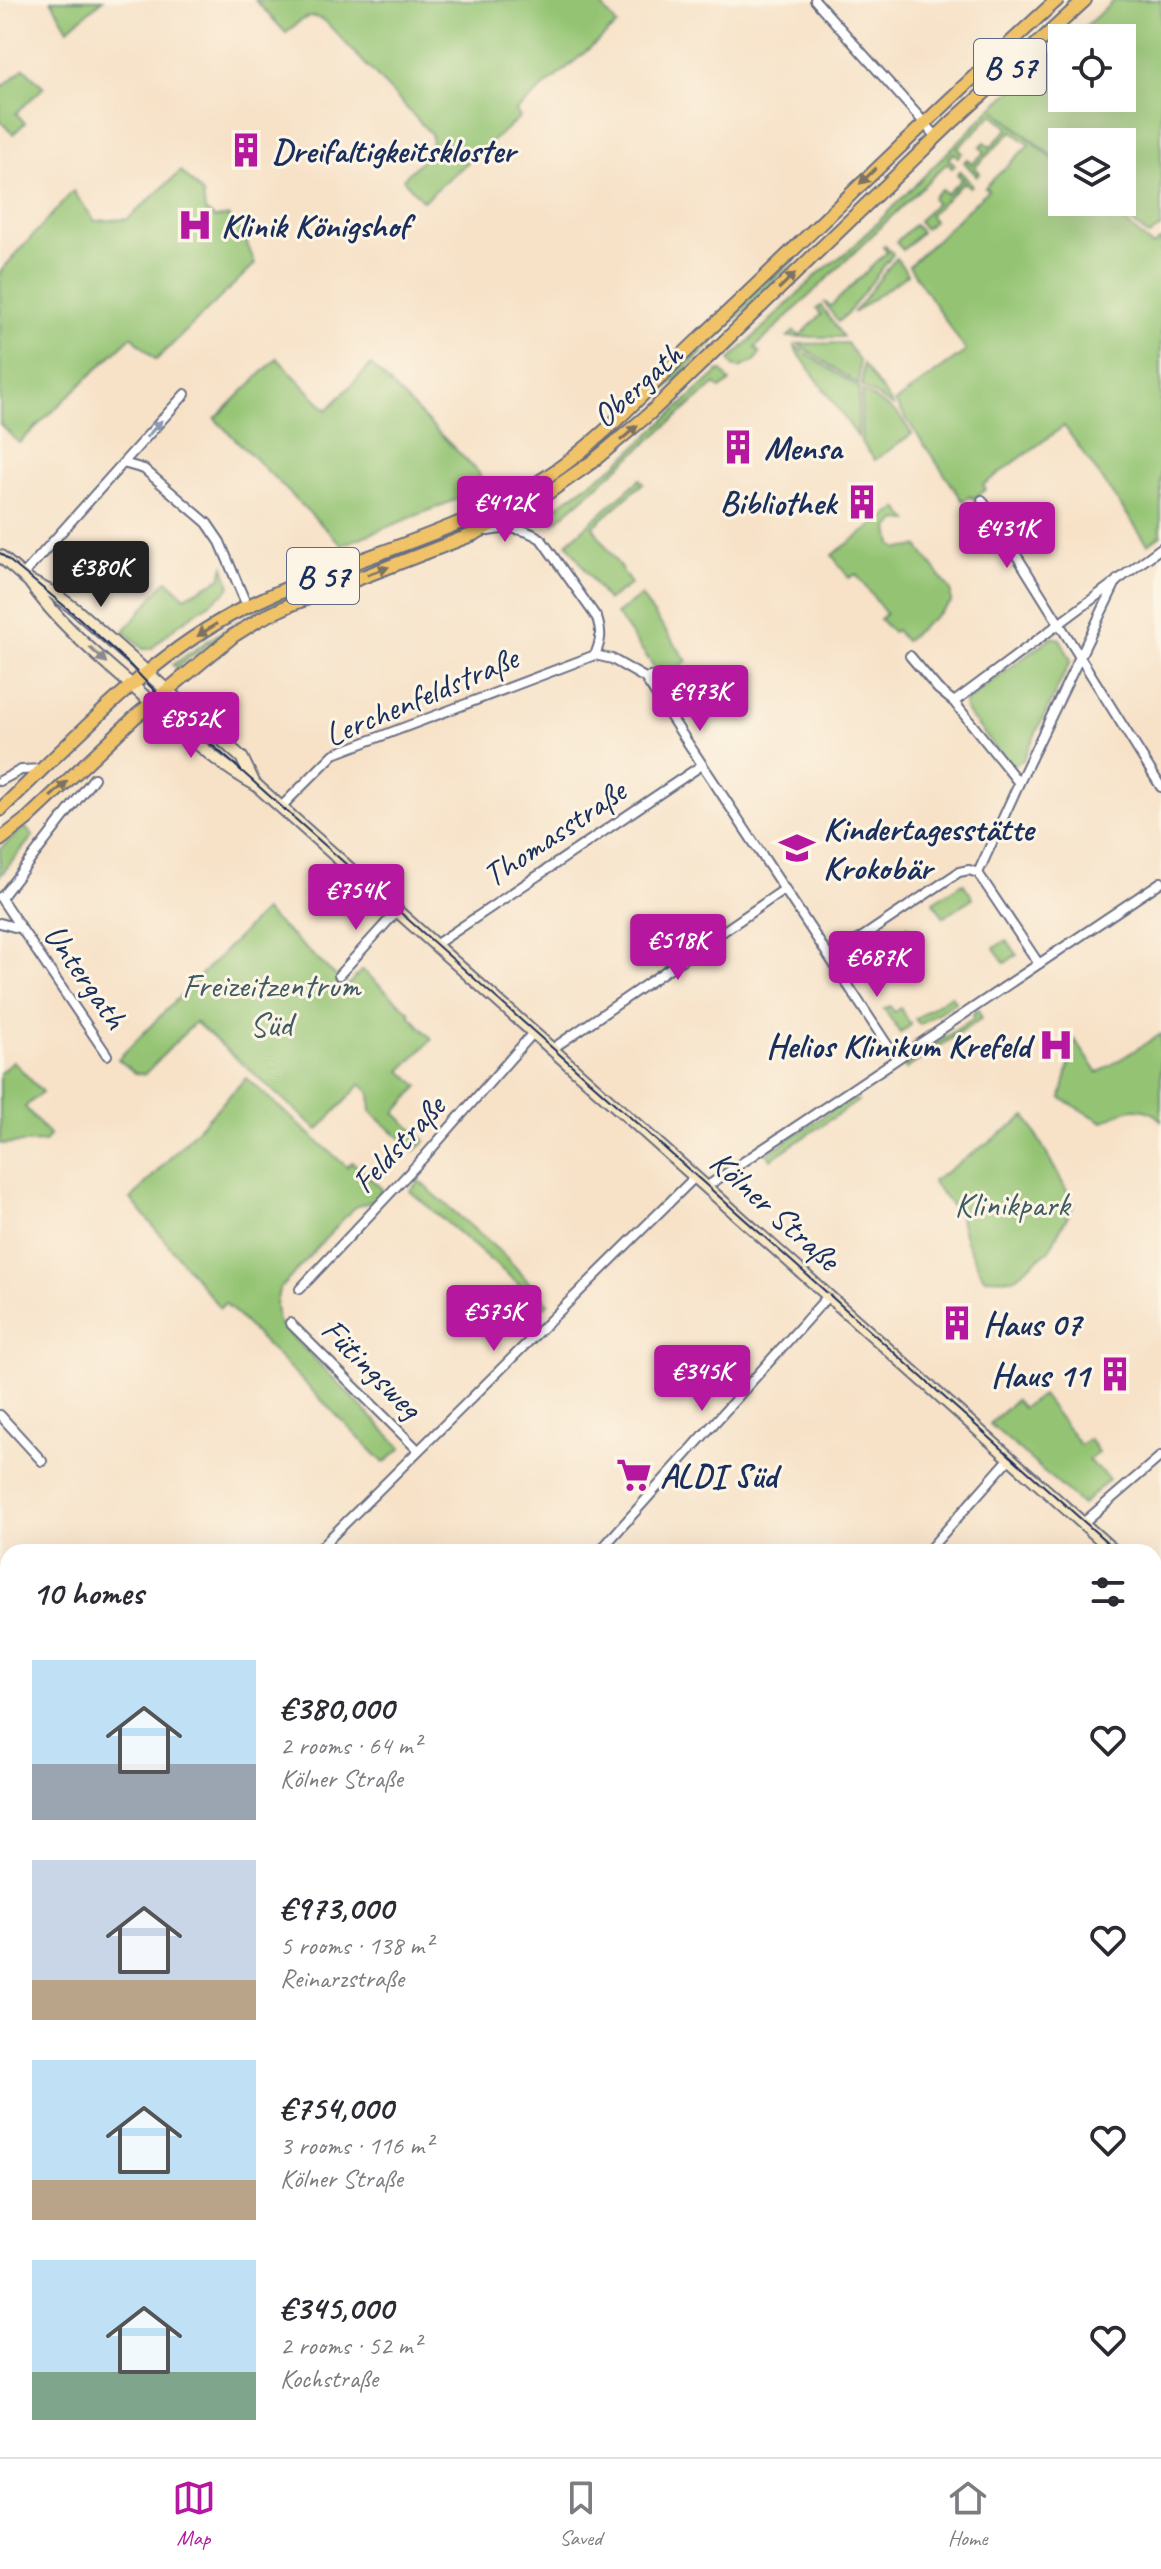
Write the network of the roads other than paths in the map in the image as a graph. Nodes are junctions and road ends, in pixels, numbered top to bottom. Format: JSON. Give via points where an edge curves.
{"nodes":[{"id":1,"x":815,"y":0,"type":"edge"},
{"id":2,"x":1057,"y":0,"type":"edge"},
{"id":3,"x":1085,"y":0,"type":"edge"},
{"id":4,"x":924,"y":122,"type":"junction"},
{"id":5,"x":937,"y":137,"type":"junction"},
{"id":6,"x":185,"y":394,"type":"dead end"},
{"id":7,"x":123,"y":463,"type":"junction"},
{"id":8,"x":982,"y":500,"type":"dead end"},
{"id":9,"x":474,"y":534,"type":"junction"},
{"id":10,"x":1161,"y":548,"type":"edge"},
{"id":11,"x":0,"y":556,"type":"edge"},
{"id":12,"x":26,"y":578,"type":"junction"},
{"id":13,"x":1117,"y":580,"type":"junction"},
{"id":14,"x":247,"y":606,"type":"junction"},
{"id":15,"x":1059,"y":623,"type":"junction"},
{"id":16,"x":595,"y":655,"type":"junction"},
{"id":17,"x":910,"y":656,"type":"dead end"},
{"id":18,"x":1080,"y":658,"type":"junction"},
{"id":19,"x":147,"y":673,"type":"junction"},
{"id":20,"x":645,"y":678,"type":"junction"},
{"id":21,"x":714,"y":682,"type":"dead end"},
{"id":22,"x":132,"y":686,"type":"junction"},
{"id":23,"x":166,"y":690,"type":"junction"},
{"id":24,"x":954,"y":702,"type":"junction"},
{"id":25,"x":152,"y":703,"type":"junction"},
{"id":26,"x":702,"y":765,"type":"junction"},
{"id":27,"x":44,"y":769,"type":"junction"},
{"id":28,"x":94,"y":778,"type":"dead end"},
{"id":29,"x":0,"y":781,"type":"edge"},
{"id":30,"x":1019,"y":783,"type":"junction"},
{"id":31,"x":255,"y":784,"type":"junction"},
{"id":32,"x":1161,"y":787,"type":"edge"},
{"id":33,"x":281,"y":807,"type":"junction"},
{"id":34,"x":0,"y":810,"type":"edge"},
{"id":35,"x":0,"y":840,"type":"edge"},
{"id":36,"x":978,"y":873,"type":"junction"},
{"id":37,"x":1161,"y":882,"type":"edge"},
{"id":38,"x":785,"y":889,"type":"junction"},
{"id":39,"x":0,"y":898,"type":"edge"},
{"id":40,"x":397,"y":911,"type":"junction"},
{"id":41,"x":0,"y":923,"type":"edge"},
{"id":42,"x":19,"y":929,"type":"junction"},
{"id":43,"x":435,"y":945,"type":"junction"},
{"id":44,"x":831,"y":958,"type":"junction"},
{"id":45,"x":1039,"y":964,"type":"junction"},
{"id":46,"x":339,"y":975,"type":"dead end"},
{"id":47,"x":533,"y":1033,"type":"junction"},
{"id":48,"x":552,"y":1049,"type":"junction"},
{"id":49,"x":107,"y":1055,"type":"dead end"},
{"id":50,"x":896,"y":1058,"type":"junction"},
{"id":51,"x":695,"y":1177,"type":"junction"},
{"id":52,"x":706,"y":1187,"type":"junction"},
{"id":53,"x":300,"y":1289,"type":"dead end"},
{"id":54,"x":828,"y":1296,"type":"junction"},
{"id":55,"x":290,"y":1323,"type":"dead end"},
{"id":56,"x":0,"y":1415,"type":"edge"},
{"id":57,"x":418,"y":1450,"type":"junction"},
{"id":58,"x":1161,"y":1456,"type":"edge"},
{"id":59,"x":1010,"y":1458,"type":"junction"},
{"id":60,"x":42,"y":1461,"type":"dead end"},
{"id":61,"x":1083,"y":1523,"type":"junction"},
{"id":62,"x":324,"y":1544,"type":"edge"},
{"id":63,"x":606,"y":1544,"type":"edge"},
{"id":64,"x":934,"y":1544,"type":"edge"},
{"id":65,"x":1106,"y":1544,"type":"edge"}],
"edges":[{"from":1,"to":4,"type":"street"},
{"from":2,"to":4,"type":"main road","name":"Obergath","number":"B 57"},
{"from":3,"to":5,"type":"main road","name":"Obergath","number":"B 57"},
{"from":4,"to":5,"type":"street"},
{"from":4,"to":14,"type":"main road","name":"Obergath","number":"B 57","one_way":true,"via":[[629,406],[551,474],[452,528]]},
{"from":9,"to":5,"type":"main road","name":"Obergath","number":"B 57","one_way":true,"via":[[563,484],[623,437]]},
{"from":7,"to":6,"type":"street","one_way":true},
{"from":7,"to":12,"type":"street"},
{"from":7,"to":14,"type":"street","via":[[144,469],[207,523]]},
{"from":8,"to":15,"type":"street"},
{"from":9,"to":16,"type":"street","via":[[516,527],[541,539],[597,618],[601,640]]},
{"from":23,"to":9,"type":"main road","name":"Obergath","number":"B 57","one_way":true,"via":[[260,619]]},
{"from":10,"to":13,"type":"street"},
{"from":11,"to":12,"type":"main road","name":"Kölner Straße"},
{"from":12,"to":19,"type":"main road","name":"Kölner Straße","via":[[75,609]]},
{"from":12,"to":22,"type":"main road","name":"Kölner Straße","one_way":true,"via":[[46,606]]},
{"from":13,"to":15,"type":"street"},
{"from":13,"to":18,"type":"street"},
{"from":14,"to":19,"type":"main road","name":"Obergath","number":"B 57","one_way":true},
{"from":15,"to":18,"type":"street"},
{"from":15,"to":24,"type":"street"},
{"from":16,"to":20,"type":"street"},
{"from":16,"to":33,"type":"street","name":"Lerchenfeldstraße","via":[[334,754]]},
{"from":17,"to":24,"type":"street"},
{"from":18,"to":30,"type":"street"},
{"from":18,"to":32,"type":"street"},
{"from":19,"to":22,"type":"main road","name":"Obergath","number":"B 57"},
{"from":19,"to":23,"type":"main road","name":"Kölner Straße"},
{"from":20,"to":21,"type":"street"},
{"from":20,"to":26,"type":"street"},
{"from":22,"to":25,"type":"main road","name":"Kölner Straße"},
{"from":22,"to":27,"type":"main road","number":"B 57"},
{"from":23,"to":25,"type":"main road","name":"Obergath","number":"B 57"},
{"from":23,"to":31,"type":"main road","name":"Kölner Straße","via":[[242,758]]},
{"from":24,"to":30,"type":"street"},
{"from":25,"to":31,"type":"main road","name":"Kölner Straße","via":[[230,771]]},
{"from":35,"to":25,"type":"main road","number":"B 57","one_way":true},
{"from":26,"to":38,"type":"street"},
{"from":26,"to":43,"type":"street","name":"Thomasstraße"},
{"from":27,"to":29,"type":"street","via":[[21,770]]},
{"from":27,"to":34,"type":"main road","number":"B 57"},
{"from":28,"to":39,"type":"street","name":"Untergath"},
{"from":30,"to":36,"type":"street"},
{"from":31,"to":33,"type":"main road","name":"Kölner Straße"},
{"from":33,"to":40,"type":"main road","name":"Kölner Straße"},
{"from":36,"to":44,"type":"street","via":[[959,872]]},
{"from":36,"to":45,"type":"street"},
{"from":37,"to":45,"type":"street"},
{"from":38,"to":44,"type":"street"},
{"from":38,"to":48,"type":"street"},
{"from":39,"to":42,"type":"street","name":"Untergath"},
{"from":40,"to":43,"type":"main road","name":"Kölner Straße"},
{"from":40,"to":46,"type":"street"},
{"from":41,"to":42,"type":"street","name":"Untergath"},
{"from":42,"to":49,"type":"street","name":"Untergath"},
{"from":43,"to":47,"type":"main road","name":"Kölner Straße"},
{"from":44,"to":50,"type":"street"},
{"from":45,"to":50,"type":"street"},
{"from":47,"to":48,"type":"main road","name":"Kölner Straße"},
{"from":47,"to":53,"type":"street","name":"Feldstraße"},
{"from":48,"to":51,"type":"main road","name":"Kölner Straße"},
{"from":50,"to":52,"type":"street"},
{"from":51,"to":52,"type":"main road","name":"Kölner Straße"},
{"from":51,"to":57,"type":"street","name":"Fütingsweg"},
{"from":52,"to":54,"type":"main road","name":"Kölner Straße"},
{"from":54,"to":59,"type":"main road","name":"Kölner Straße"},
{"from":54,"to":63,"type":"street"},
{"from":55,"to":57,"type":"street","name":"Fütingsweg"},
{"from":56,"to":60,"type":"street"},
{"from":57,"to":62,"type":"street","name":"Fütingsweg"},
{"from":58,"to":61,"type":"street"},
{"from":59,"to":61,"type":"main road","name":"Kölner Straße"},
{"from":59,"to":64,"type":"street"},
{"from":61,"to":65,"type":"main road","name":"Kölner Straße"}]}
